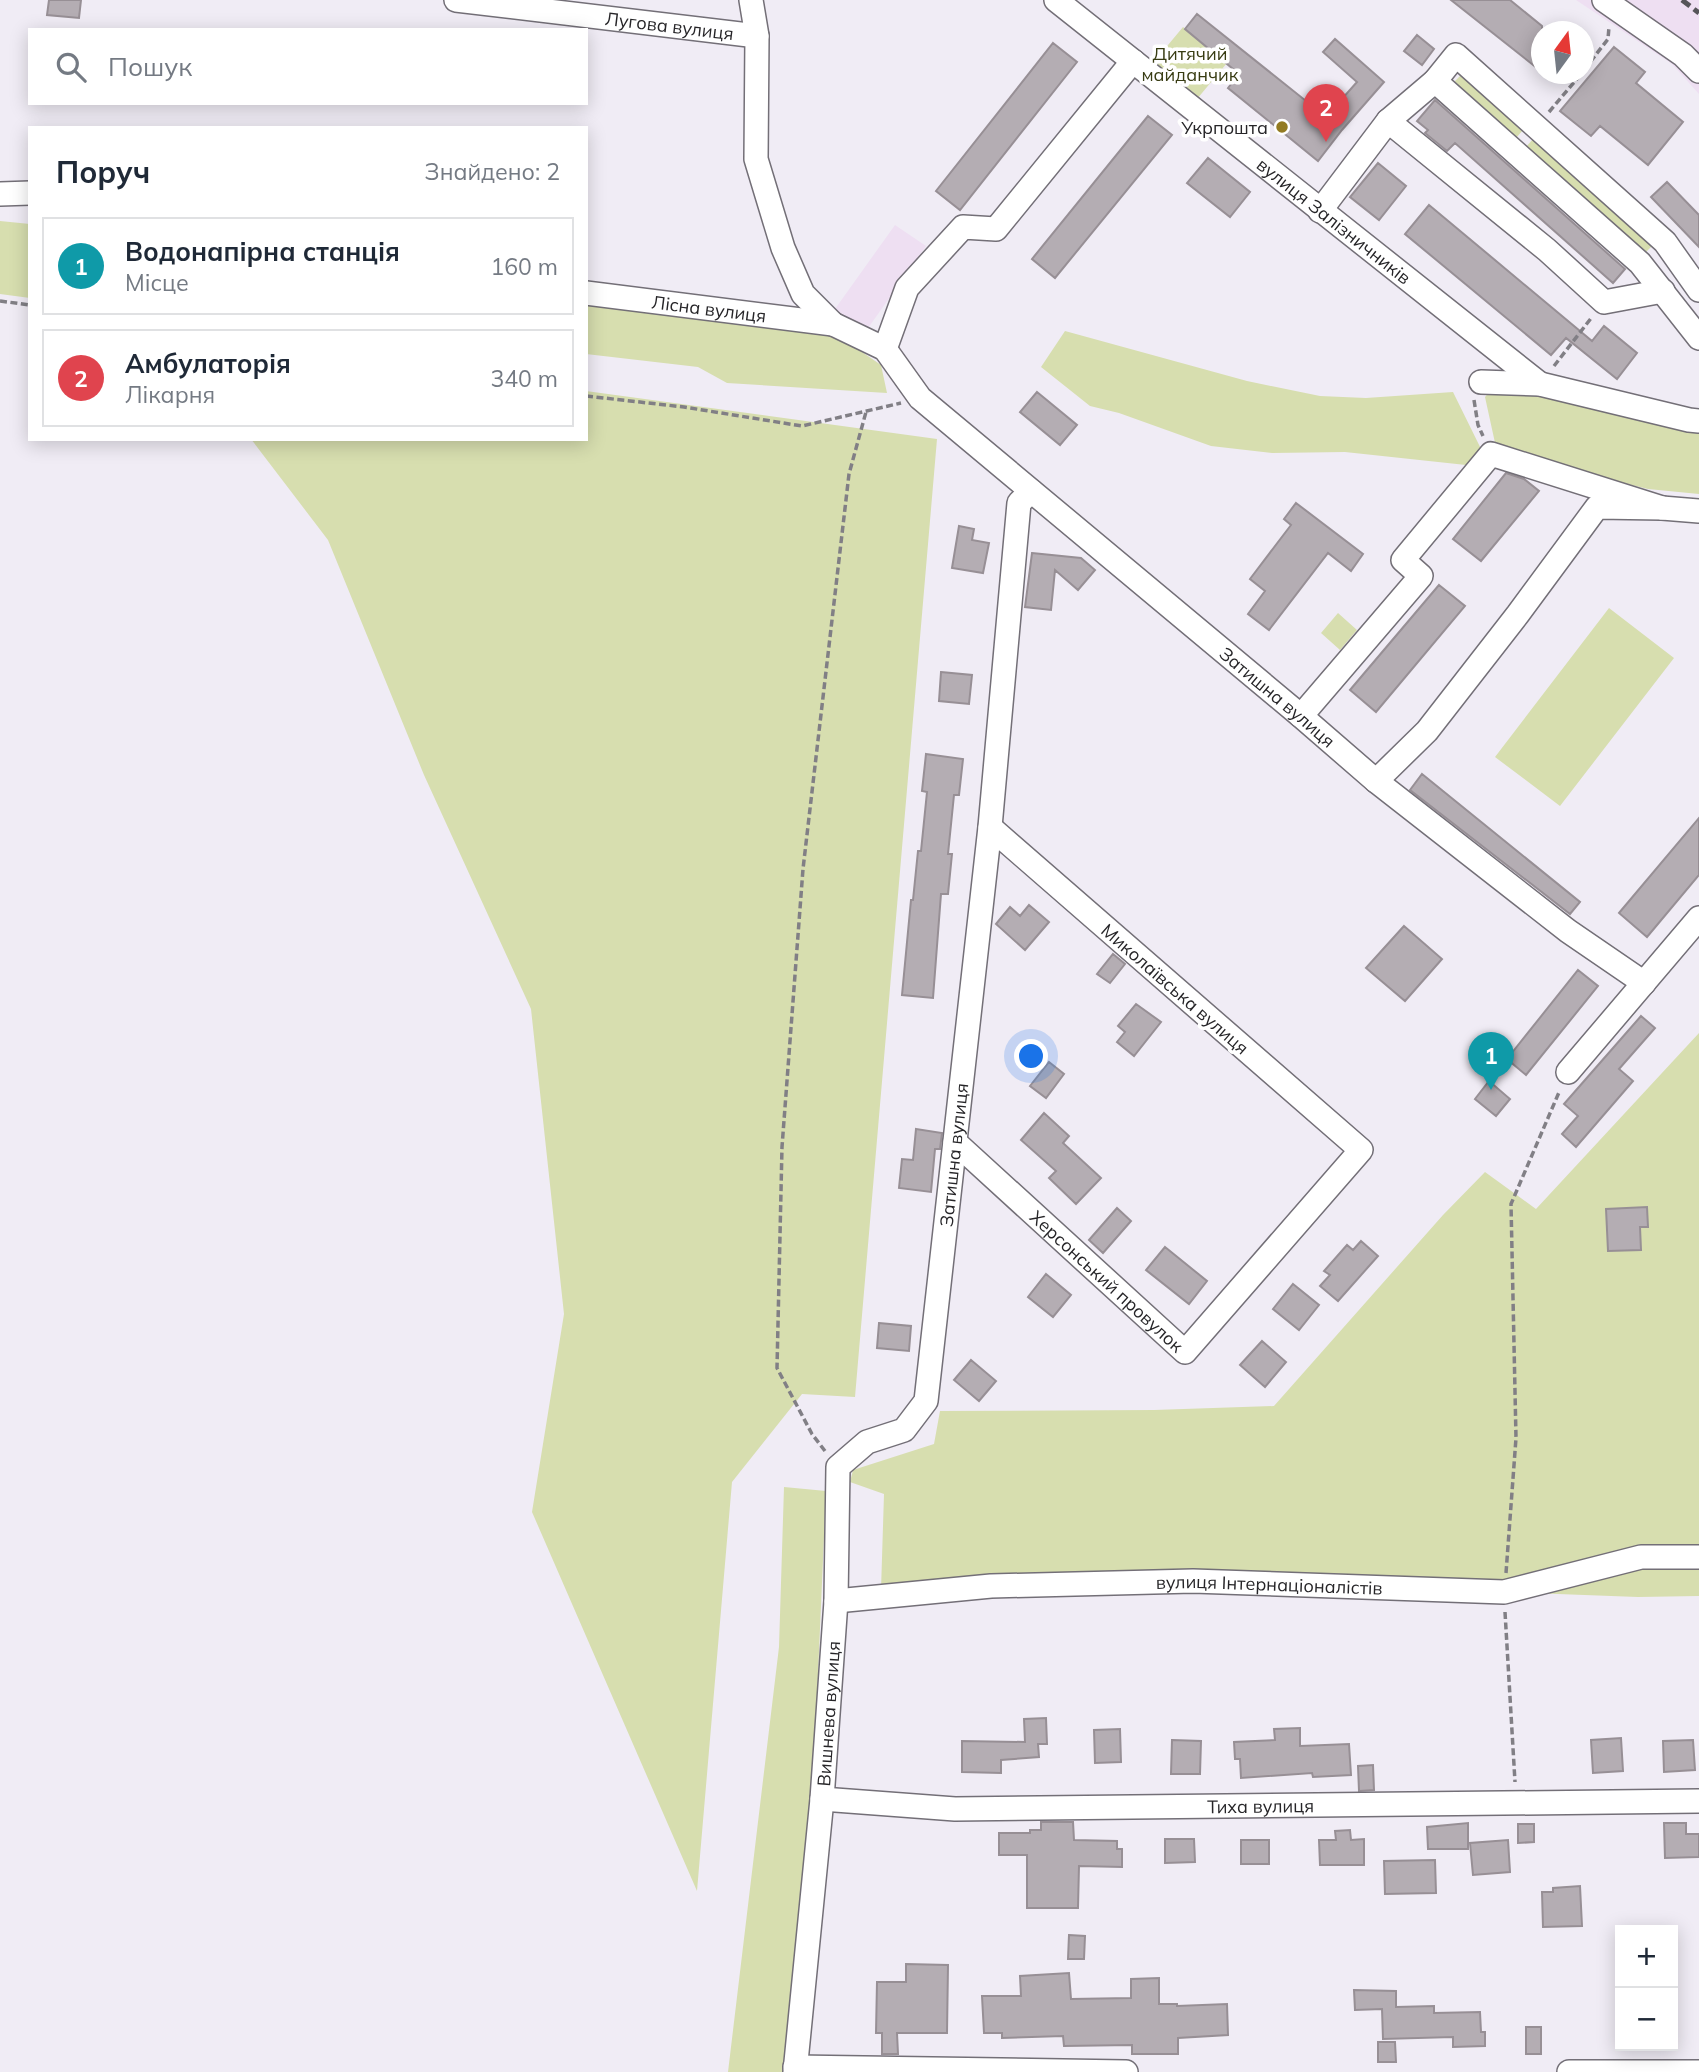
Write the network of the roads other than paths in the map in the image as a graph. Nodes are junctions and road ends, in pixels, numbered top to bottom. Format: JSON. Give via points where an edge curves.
{"nodes":[{"id":1,"x":456,"y":0,"type":"edge"},
{"id":2,"x":751,"y":0,"type":"edge"},
{"id":3,"x":1056,"y":0,"type":"edge"},
{"id":4,"x":1604,"y":0,"type":"edge"},
{"id":5,"x":757,"y":36,"type":"junction"},
{"id":6,"x":1133,"y":61,"type":"junction"},
{"id":7,"x":1699,"y":71,"type":"edge"},
{"id":8,"x":1435,"y":81,"type":"junction"},
{"id":9,"x":1388,"y":121,"type":"junction"},
{"id":10,"x":28,"y":193,"type":"edge"},
{"id":11,"x":0,"y":194,"type":"edge"},
{"id":12,"x":1320,"y":211,"type":"junction"},
{"id":13,"x":1699,"y":290,"type":"edge"},
{"id":14,"x":1664,"y":291,"type":"junction"},
{"id":15,"x":588,"y":293,"type":"edge"},
{"id":16,"x":833,"y":324,"type":"junction"},
{"id":17,"x":1699,"y":338,"type":"edge"},
{"id":18,"x":885,"y":349,"type":"junction"},
{"id":19,"x":1481,"y":382,"type":"road end"},
{"id":20,"x":1540,"y":384,"type":"junction"},
{"id":21,"x":1699,"y":421,"type":"edge"},
{"id":22,"x":1031,"y":492,"type":"junction"},
{"id":23,"x":1662,"y":508,"type":"junction"},
{"id":24,"x":1699,"y":511,"type":"edge"},
{"id":25,"x":1301,"y":716,"type":"junction"},
{"id":26,"x":1376,"y":781,"type":"junction"},
{"id":27,"x":990,"y":827,"type":"junction"},
{"id":28,"x":1699,"y":918,"type":"edge"},
{"id":29,"x":1644,"y":983,"type":"junction"},
{"id":30,"x":1568,"y":1072,"type":"road end"},
{"id":31,"x":955,"y":1142,"type":"junction"},
{"id":32,"x":1361,"y":1150,"type":"joint"},
{"id":33,"x":838,"y":1467,"type":"joint"},
{"id":34,"x":1699,"y":1557,"type":"edge"},
{"id":35,"x":836,"y":1601,"type":"junction"},
{"id":36,"x":822,"y":1799,"type":"junction"},
{"id":37,"x":1699,"y":1801,"type":"edge"},
{"id":38,"x":795,"y":2069,"type":"edge"},
{"id":39,"x":1126,"y":2072,"type":"edge"},
{"id":40,"x":1569,"y":2072,"type":"edge"},
{"id":41,"x":1699,"y":2072,"type":"edge"}],
"edges":[{"from":1,"to":5,"type":"street","name":"Лугова вулиця"},
{"from":2,"to":5,"type":"street"},
{"from":3,"to":6,"type":"street","name":"вулиця Залізничників"},
{"from":4,"to":7,"type":"street"},
{"from":5,"to":16,"type":"street","via":[[756,159],[783,248],[803,294]]},
{"from":6,"to":12,"type":"street","name":"вулиця Залізничників"},
{"from":6,"to":18,"type":"street","via":[[996,229],[963,228],[906,288]]},
{"from":8,"to":9,"type":"street"},
{"from":8,"to":13,"type":"street","via":[[1456,55],[1665,242]]},
{"from":8,"to":14,"type":"street","via":[[1640,263]]},
{"from":9,"to":12,"type":"street"},
{"from":9,"to":14,"type":"street","via":[[1604,302]]},
{"from":10,"to":11,"type":"street"},
{"from":12,"to":20,"type":"street","name":"вулиця Залізничників"},
{"from":14,"to":17,"type":"street"},
{"from":15,"to":16,"type":"street","name":"Лісна вулиця"},
{"from":16,"to":18,"type":"street"},
{"from":18,"to":22,"type":"street","name":"Затишна вулиця","via":[[920,398]]},
{"from":19,"to":20,"type":"street"},
{"from":20,"to":21,"type":"street"},
{"from":22,"to":25,"type":"street","name":"Затишна вулиця"},
{"from":22,"to":27,"type":"street","name":"Затишна вулиця","via":[[1019,503]]},
{"from":23,"to":24,"type":"street"},
{"from":23,"to":25,"type":"street","via":[[1491,454],[1403,560],[1421,576]]},
{"from":23,"to":26,"type":"street","via":[[1597,507],[1427,731]]},
{"from":25,"to":26,"type":"street","name":"Затишна вулиця"},
{"from":26,"to":29,"type":"street","name":"Затишна вулиця","via":[[1568,931]]},
{"from":27,"to":31,"type":"street","name":"Затишна вулиця"},
{"from":27,"to":32,"type":"street","name":"Миколаївська вулиця"},
{"from":28,"to":29,"type":"street"},
{"from":29,"to":30,"type":"street"},
{"from":31,"to":32,"type":"street","name":"Херсонський провулок","via":[[1185,1352]]},
{"from":31,"to":33,"type":"street","name":"Затишна вулиця","via":[[926,1401],[904,1430],[867,1442]]},
{"from":33,"to":35,"type":"street","name":"Вишнева вулиця"},
{"from":34,"to":35,"type":"street","name":"вулиця Інтернаціоналістів","via":[[1641,1557],[1504,1592],[1193,1581],[991,1586]]},
{"from":35,"to":36,"type":"street","name":"Вишнева вулиця"},
{"from":36,"to":37,"type":"street","name":"Тиха вулиця","via":[[955,1809]]},
{"from":36,"to":38,"type":"street","name":"Вишнева вулиця"},
{"from":38,"to":39,"type":"street"},
{"from":40,"to":41,"type":"street"}]}
